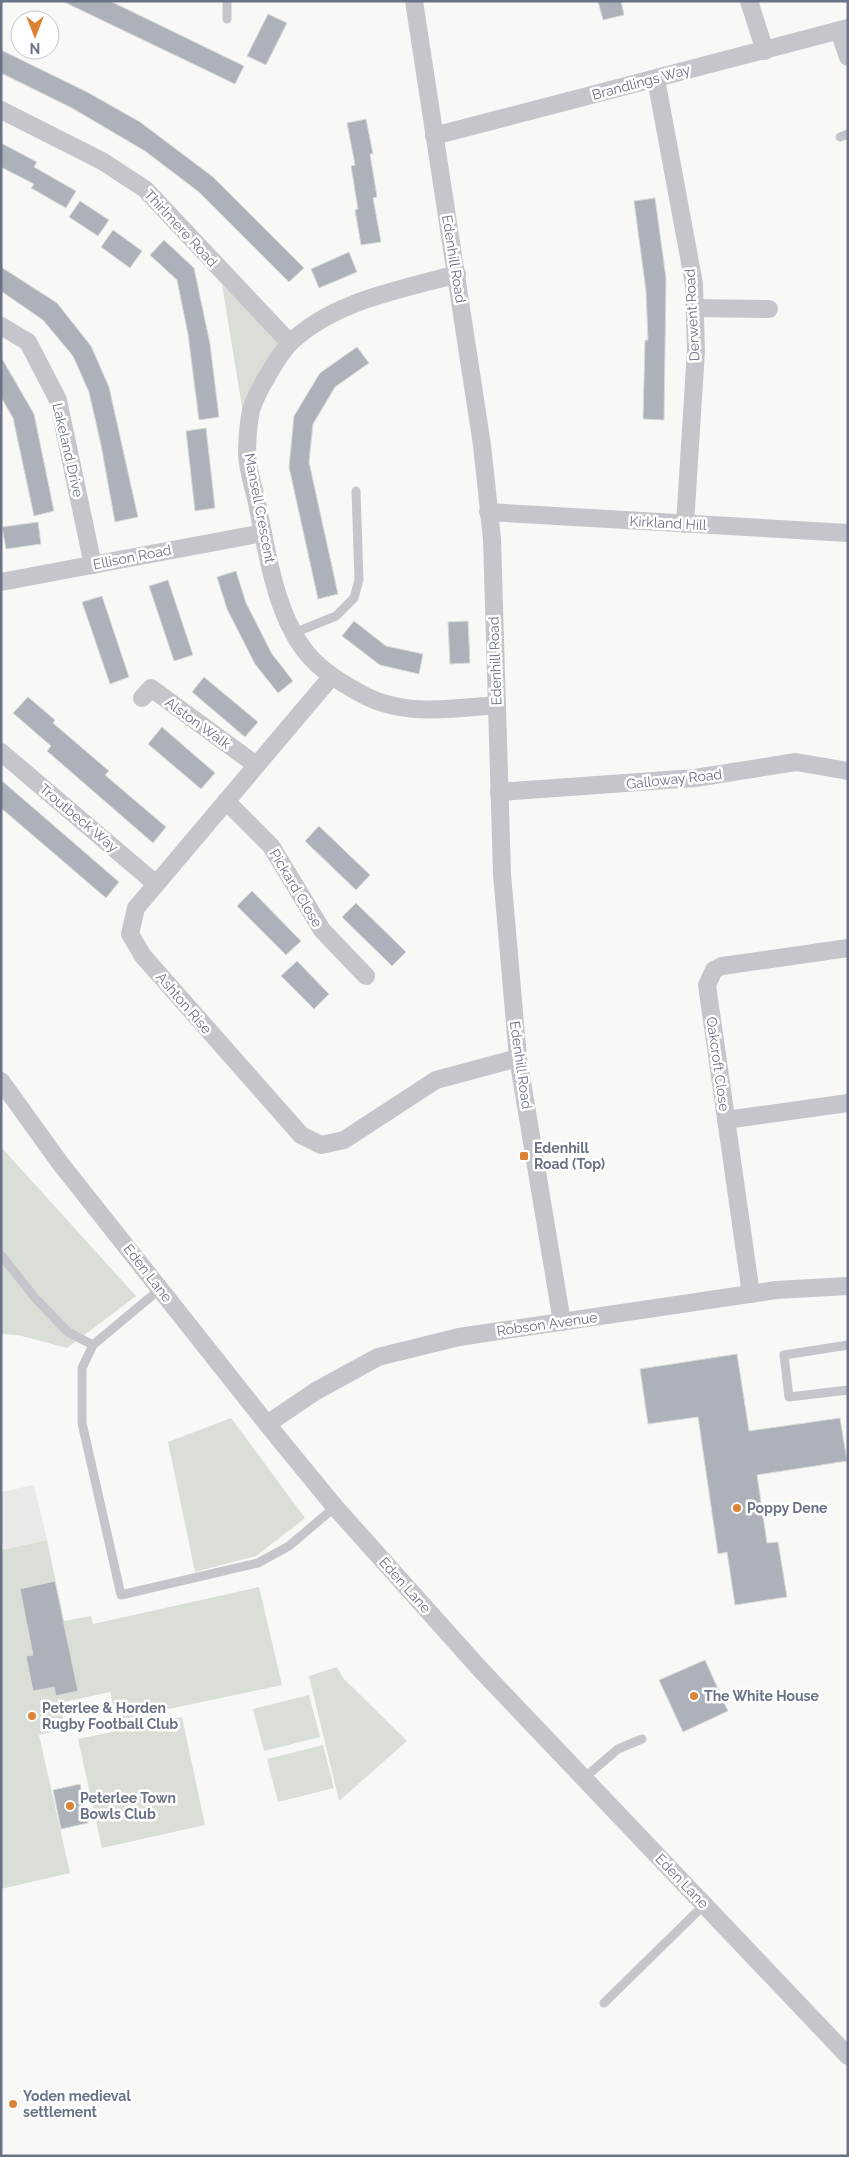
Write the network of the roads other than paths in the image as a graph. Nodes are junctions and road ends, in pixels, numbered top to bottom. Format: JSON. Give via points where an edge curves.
{"nodes":[{"id":1,"x":227,"y":1,"type":"edge"},
{"id":2,"x":414,"y":1,"type":"edge"},
{"id":3,"x":749,"y":1,"type":"edge"},
{"id":4,"x":226,"y":19,"type":"dead end"},
{"id":5,"x":843,"y":30,"type":"edge"},
{"id":6,"x":765,"y":50,"type":"junction"},
{"id":7,"x":848,"y":57,"type":"edge"},
{"id":8,"x":656,"y":78,"type":"junction"},
{"id":9,"x":1,"y":110,"type":"edge"},
{"id":10,"x":434,"y":136,"type":"junction"},
{"id":11,"x":457,"y":274,"type":"junction"},
{"id":12,"x":695,"y":308,"type":"junction"},
{"id":13,"x":769,"y":309,"type":"dead end"},
{"id":14,"x":1,"y":326,"type":"edge"},
{"id":15,"x":290,"y":343,"type":"junction"},
{"id":16,"x":356,"y":491,"type":"dead end"},
{"id":17,"x":488,"y":512,"type":"junction"},
{"id":18,"x":685,"y":524,"type":"junction"},
{"id":19,"x":263,"y":533,"type":"junction"},
{"id":20,"x":848,"y":533,"type":"edge"},
{"id":21,"x":93,"y":564,"type":"junction"},
{"id":22,"x":1,"y":582,"type":"edge"},
{"id":23,"x":294,"y":633,"type":"junction"},
{"id":24,"x":332,"y":676,"type":"junction"},
{"id":25,"x":142,"y":698,"type":"dead end"},
{"id":26,"x":496,"y":705,"type":"junction"},
{"id":27,"x":1,"y":752,"type":"edge"},
{"id":28,"x":256,"y":765,"type":"junction"},
{"id":29,"x":848,"y":770,"type":"edge"},
{"id":30,"x":499,"y":792,"type":"junction"},
{"id":31,"x":226,"y":801,"type":"junction"},
{"id":32,"x":156,"y":884,"type":"junction"},
{"id":33,"x":848,"y":948,"type":"edge"},
{"id":34,"x":366,"y":976,"type":"dead end"},
{"id":35,"x":518,"y":1058,"type":"junction"},
{"id":36,"x":1,"y":1082,"type":"edge"},
{"id":37,"x":848,"y":1104,"type":"edge"},
{"id":38,"x":726,"y":1120,"type":"junction"},
{"id":39,"x":1,"y":1255,"type":"edge"},
{"id":40,"x":848,"y":1286,"type":"edge"},
{"id":41,"x":160,"y":1288,"type":"junction"},
{"id":42,"x":751,"y":1294,"type":"junction"},
{"id":43,"x":562,"y":1322,"type":"junction"},
{"id":44,"x":93,"y":1345,"type":"junction"},
{"id":45,"x":848,"y":1345,"type":"edge"},
{"id":46,"x":848,"y":1390,"type":"edge"},
{"id":47,"x":267,"y":1424,"type":"junction"},
{"id":48,"x":335,"y":1507,"type":"junction"},
{"id":49,"x":642,"y":1738,"type":"dead end"},
{"id":50,"x":584,"y":1778,"type":"junction"},
{"id":51,"x":704,"y":1905,"type":"junction"},
{"id":52,"x":604,"y":2003,"type":"dead end"},
{"id":53,"x":848,"y":2056,"type":"edge"}],
"edges":[{"from":1,"to":4,"type":"lane"},
{"from":2,"to":10,"type":"street","name":"Edenhill Road"},
{"from":3,"to":6,"type":"street"},
{"from":5,"to":6,"type":"street","name":"Brandlings Way"},
{"from":5,"to":7,"type":"street"},
{"from":6,"to":8,"type":"street","name":"Brandlings Way"},
{"from":8,"to":10,"type":"street","name":"Brandlings Way"},
{"from":8,"to":12,"type":"street","name":"Derwent Road","via":[[694,284]]},
{"from":9,"to":15,"type":"street","name":"Thirlmere Road","via":[[102,161],[145,189]]},
{"from":10,"to":11,"type":"street","name":"Edenhill Road"},
{"from":11,"to":15,"type":"street","name":"Mansell Crescent","via":[[336,311],[312,324]]},
{"from":11,"to":17,"type":"street","name":"Edenhill Road","via":[[482,445]]},
{"from":12,"to":13,"type":"street"},
{"from":12,"to":18,"type":"street","name":"Derwent Road","via":[[696,351]]},
{"from":14,"to":21,"type":"street","name":"Lakeland Drive","via":[[28,342],[58,400]]},
{"from":15,"to":19,"type":"street","name":"Mansell Crescent","via":[[267,376],[251,410],[247,455]]},
{"from":16,"to":23,"type":"lane","via":[[359,580],[354,598],[336,616]]},
{"from":17,"to":18,"type":"street","name":"Kirkland Hill"},
{"from":17,"to":26,"type":"street","name":"Edenhill Road","via":[[492,539]]},
{"from":18,"to":20,"type":"street","name":"Kirkland Hill"},
{"from":19,"to":21,"type":"street","name":"Ellison Road"},
{"from":19,"to":23,"type":"street","name":"Mansell Crescent","via":[[276,590]]},
{"from":21,"to":22,"type":"street","name":"Ellison Road"},
{"from":23,"to":24,"type":"street","name":"Mansell Crescent","via":[[311,658]]},
{"from":24,"to":26,"type":"street","name":"Mansell Crescent","via":[[361,694],[391,706],[432,710]]},
{"from":24,"to":28,"type":"street","name":"Ashton Rise"},
{"from":25,"to":28,"type":"street","name":"Alston Walk","via":[[151,688]]},
{"from":26,"to":30,"type":"street","name":"Edenhill Road"},
{"from":27,"to":32,"type":"street","name":"Troutbeck Way"},
{"from":28,"to":31,"type":"street","name":"Ashton Rise"},
{"from":29,"to":30,"type":"street","name":"Galloway Road","via":[[796,762],[695,778]]},
{"from":30,"to":35,"type":"street","name":"Edenhill Road","via":[[502,874]]},
{"from":31,"to":32,"type":"street","name":"Ashton Rise"},
{"from":31,"to":34,"type":"street","name":"Pickard Close","via":[[271,846],[322,930]]},
{"from":32,"to":35,"type":"street","name":"Ashton Rise","via":[[136,908],[130,934],[143,956],[301,1136],[321,1145],[344,1140],[436,1080]]},
{"from":33,"to":38,"type":"street","name":"Oakcroft Close","via":[[722,966],[714,970],[707,985]]},
{"from":35,"to":43,"type":"street","name":"Edenhill Road"},
{"from":36,"to":41,"type":"street","name":"Eden Lane","via":[[60,1163]]},
{"from":37,"to":38,"type":"street"},
{"from":38,"to":42,"type":"street","name":"Oakcroft Close"},
{"from":39,"to":44,"type":"lane","via":[[68,1332]]},
{"from":40,"to":42,"type":"street","name":"Robson Avenue"},
{"from":41,"to":44,"type":"lane"},
{"from":41,"to":47,"type":"street","name":"Eden Lane"},
{"from":42,"to":43,"type":"street","name":"Robson Avenue"},
{"from":43,"to":47,"type":"street","name":"Robson Avenue","via":[[459,1337],[378,1357],[316,1391]]},
{"from":44,"to":48,"type":"lane","via":[[82,1368],[82,1424],[120,1595],[258,1562],[290,1546]]},
{"from":45,"to":46,"type":"lane","via":[[784,1355],[789,1397]]},
{"from":47,"to":48,"type":"street","name":"Eden Lane"},
{"from":48,"to":50,"type":"street","name":"Eden Lane"},
{"from":49,"to":50,"type":"lane","via":[[618,1749]]},
{"from":50,"to":51,"type":"street","name":"Eden Lane"},
{"from":51,"to":52,"type":"lane"},
{"from":51,"to":53,"type":"street","name":"Eden Lane"}]}
